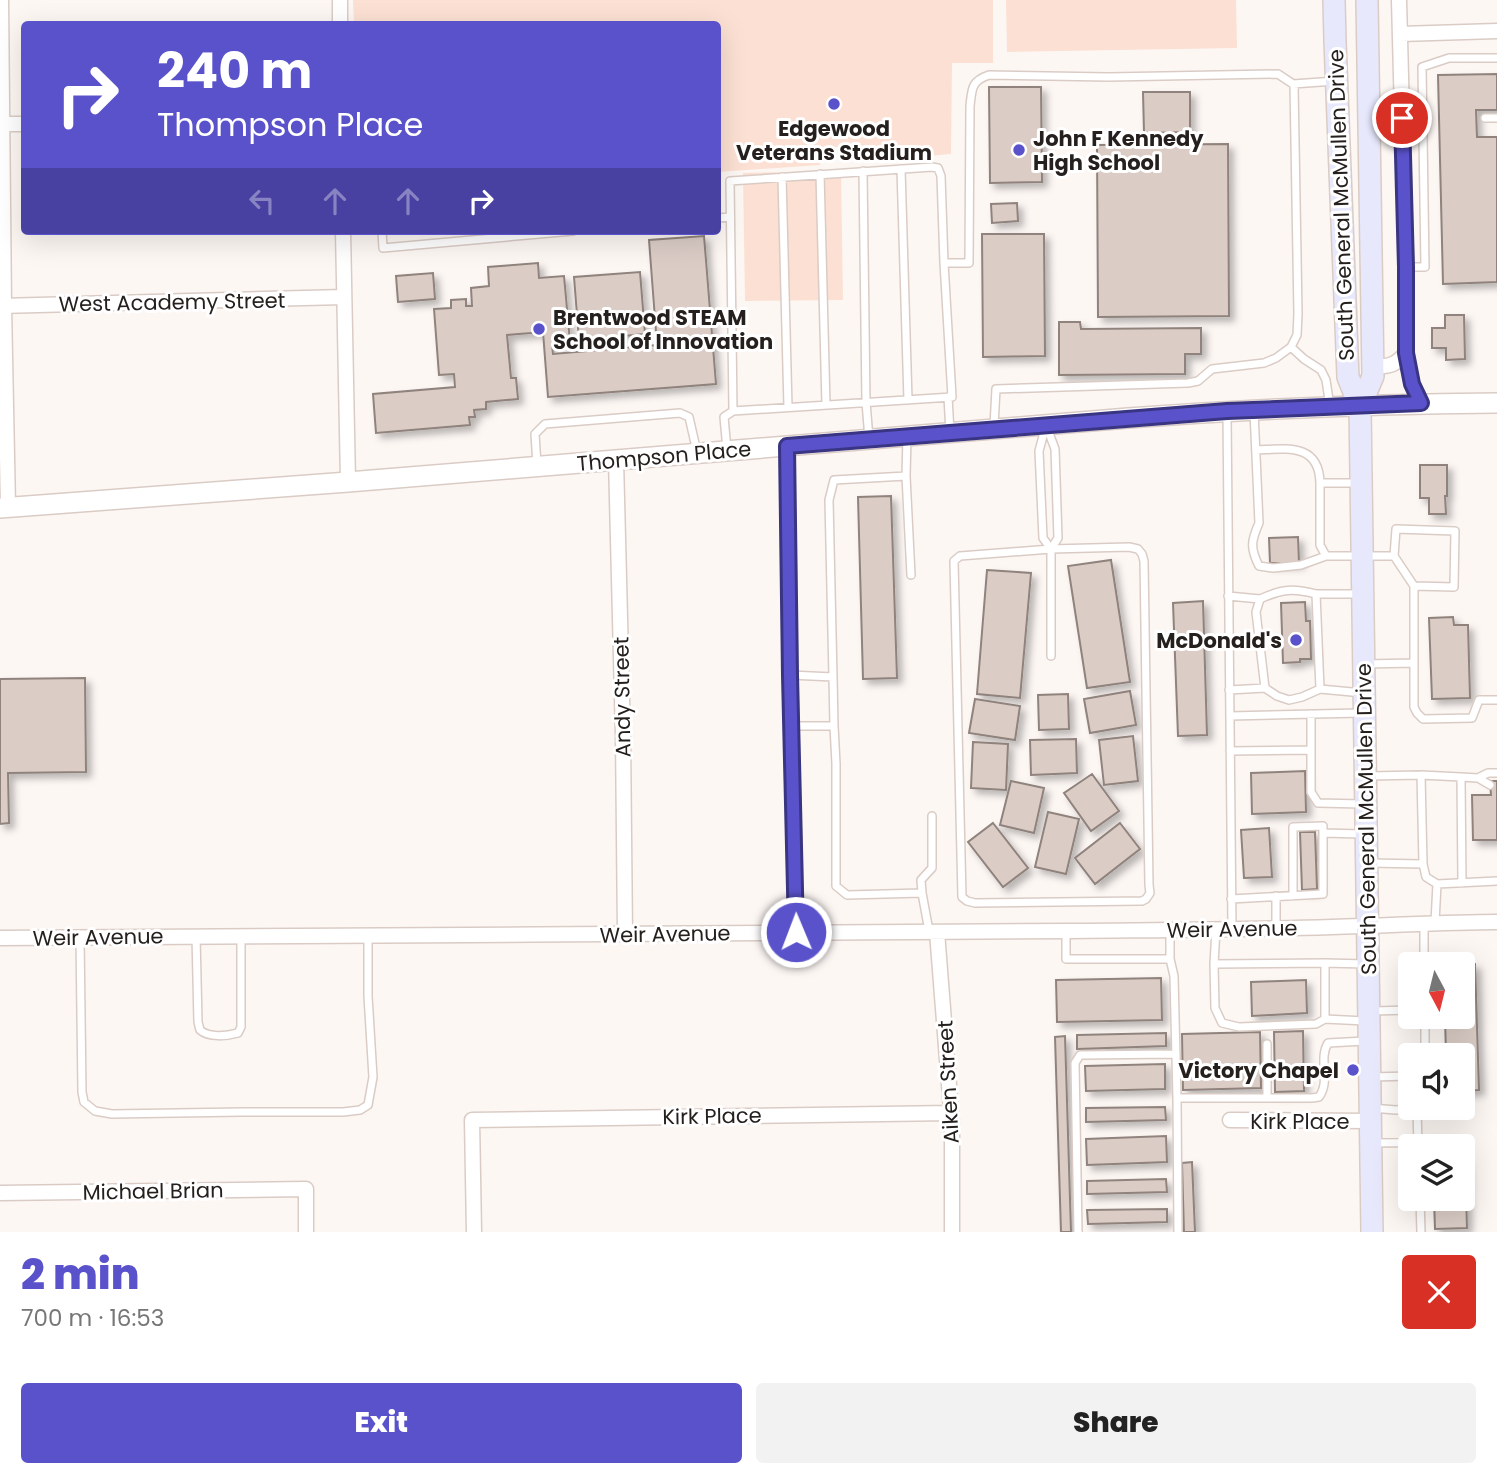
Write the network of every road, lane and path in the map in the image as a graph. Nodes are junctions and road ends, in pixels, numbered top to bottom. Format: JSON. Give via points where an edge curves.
{"nodes":[{"id":1,"x":1,"y":0,"type":"edge"},
{"id":2,"x":340,"y":0,"type":"edge"},
{"id":3,"x":1334,"y":0,"type":"edge"},
{"id":4,"x":1367,"y":0,"type":"edge"},
{"id":5,"x":1399,"y":0,"type":"edge"},
{"id":6,"x":340,"y":21,"type":"edge"},
{"id":7,"x":1497,"y":31,"type":"edge"},
{"id":8,"x":1400,"y":34,"type":"junction"},
{"id":9,"x":1497,"y":58,"type":"edge"},
{"id":10,"x":1422,"y":67,"type":"junction"},
{"id":11,"x":1400,"y":68,"type":"junction"},
{"id":12,"x":1336,"y":81,"type":"junction"},
{"id":13,"x":1294,"y":83,"type":"junction"},
{"id":14,"x":1485,"y":118,"type":"dead end"},
{"id":15,"x":1497,"y":118,"type":"edge"},
{"id":16,"x":21,"y":124,"type":"edge"},
{"id":17,"x":2,"y":125,"type":"edge"},
{"id":18,"x":901,"y":169,"type":"junction"},
{"id":19,"x":863,"y":172,"type":"junction"},
{"id":20,"x":820,"y":174,"type":"junction"},
{"id":21,"x":782,"y":177,"type":"junction"},
{"id":22,"x":730,"y":218,"type":"junction"},
{"id":23,"x":721,"y":219,"type":"edge"},
{"id":24,"x":343,"y":235,"type":"edge"},
{"id":25,"x":382,"y":235,"type":"edge"},
{"id":26,"x":479,"y":235,"type":"edge"},
{"id":27,"x":944,"y":263,"type":"junction"},
{"id":28,"x":1406,"y":267,"type":"junction"},
{"id":29,"x":344,"y":297,"type":"junction"},
{"id":30,"x":2,"y":306,"type":"edge"},
{"id":31,"x":1291,"y":347,"type":"junction"},
{"id":32,"x":1406,"y":353,"type":"junction"},
{"id":33,"x":1373,"y":367,"type":"junction"},
{"id":34,"x":950,"y":397,"type":"junction"},
{"id":35,"x":908,"y":400,"type":"junction"},
{"id":36,"x":866,"y":402,"type":"junction"},
{"id":37,"x":1421,"y":403,"type":"junction"},
{"id":38,"x":1497,"y":403,"type":"edge"},
{"id":39,"x":826,"y":405,"type":"junction"},
{"id":40,"x":788,"y":407,"type":"junction"},
{"id":41,"x":1330,"y":407,"type":"junction"},
{"id":42,"x":1360,"y":407,"type":"junction"},
{"id":43,"x":1254,"y":410,"type":"junction"},
{"id":44,"x":733,"y":411,"type":"junction"},
{"id":45,"x":1227,"y":411,"type":"junction"},
{"id":46,"x":1046,"y":425,"type":"junction"},
{"id":47,"x":994,"y":429,"type":"junction"},
{"id":48,"x":950,"y":433,"type":"junction"},
{"id":49,"x":907,"y":437,"type":"junction"},
{"id":50,"x":869,"y":440,"type":"junction"},
{"id":51,"x":787,"y":446,"type":"junction"},
{"id":52,"x":727,"y":450,"type":"junction"},
{"id":53,"x":1256,"y":450,"type":"junction"},
{"id":54,"x":697,"y":453,"type":"junction"},
{"id":55,"x":616,"y":460,"type":"junction"},
{"id":56,"x":537,"y":466,"type":"junction"},
{"id":57,"x":906,"y":475,"type":"junction"},
{"id":58,"x":348,"y":482,"type":"junction"},
{"id":59,"x":1320,"y":483,"type":"junction"},
{"id":60,"x":1361,"y":483,"type":"junction"},
{"id":61,"x":4,"y":508,"type":"edge"},
{"id":62,"x":1051,"y":549,"type":"junction"},
{"id":63,"x":1326,"y":556,"type":"junction"},
{"id":64,"x":1362,"y":556,"type":"junction"},
{"id":65,"x":1394,"y":556,"type":"junction"},
{"id":66,"x":911,"y":575,"type":"dead end"},
{"id":67,"x":1414,"y":586,"type":"junction"},
{"id":68,"x":1316,"y":594,"type":"junction"},
{"id":69,"x":1363,"y":594,"type":"junction"},
{"id":70,"x":1228,"y":596,"type":"junction"},
{"id":71,"x":1260,"y":599,"type":"junction"},
{"id":72,"x":1051,"y":656,"type":"dead end"},
{"id":73,"x":1414,"y":663,"type":"junction"},
{"id":74,"x":1364,"y":664,"type":"junction"},
{"id":75,"x":790,"y":675,"type":"junction"},
{"id":76,"x":833,"y":677,"type":"junction"},
{"id":77,"x":1265,"y":688,"type":"junction"},
{"id":78,"x":1320,"y":689,"type":"junction"},
{"id":79,"x":1229,"y":690,"type":"junction"},
{"id":80,"x":1497,"y":700,"type":"edge"},
{"id":81,"x":1365,"y":703,"type":"junction"},
{"id":82,"x":1311,"y":714,"type":"junction"},
{"id":83,"x":1230,"y":716,"type":"junction"},
{"id":84,"x":791,"y":726,"type":"junction"},
{"id":85,"x":834,"y":726,"type":"junction"},
{"id":86,"x":1311,"y":750,"type":"junction"},
{"id":87,"x":1230,"y":751,"type":"junction"},
{"id":88,"x":1497,"y":773,"type":"edge"},
{"id":89,"x":1421,"y":775,"type":"junction"},
{"id":90,"x":1366,"y":776,"type":"junction"},
{"id":91,"x":1461,"y":778,"type":"junction"},
{"id":92,"x":1478,"y":778,"type":"junction"},
{"id":93,"x":1490,"y":785,"type":"dead end"},
{"id":94,"x":1366,"y":804,"type":"junction"},
{"id":95,"x":932,"y":816,"type":"dead end"},
{"id":96,"x":1323,"y":833,"type":"junction"},
{"id":97,"x":1367,"y":834,"type":"junction"},
{"id":98,"x":1367,"y":863,"type":"junction"},
{"id":99,"x":1423,"y":864,"type":"junction"},
{"id":100,"x":1497,"y":881,"type":"edge"},
{"id":101,"x":1462,"y":883,"type":"junction"},
{"id":102,"x":1437,"y":884,"type":"junction"},
{"id":103,"x":922,"y":893,"type":"junction"},
{"id":104,"x":1276,"y":896,"type":"junction"},
{"id":105,"x":1293,"y":896,"type":"junction"},
{"id":106,"x":1231,"y":898,"type":"junction"},
{"id":107,"x":1497,"y":922,"type":"edge"},
{"id":108,"x":1430,"y":923,"type":"junction"},
{"id":109,"x":1368,"y":926,"type":"junction"},
{"id":110,"x":1232,"y":928,"type":"junction"},
{"id":111,"x":1276,"y":928,"type":"junction"},
{"id":112,"x":1216,"y":929,"type":"junction"},
{"id":113,"x":1170,"y":930,"type":"junction"},
{"id":114,"x":1066,"y":931,"type":"junction"},
{"id":115,"x":796,"y":932,"type":"junction"},
{"id":116,"x":933,"y":932,"type":"junction"},
{"id":117,"x":368,"y":934,"type":"junction"},
{"id":118,"x":625,"y":935,"type":"junction"},
{"id":119,"x":196,"y":936,"type":"junction"},
{"id":120,"x":241,"y":936,"type":"junction"},
{"id":121,"x":80,"y":937,"type":"junction"},
{"id":122,"x":0,"y":938,"type":"edge"},
{"id":123,"x":1426,"y":952,"type":"edge"},
{"id":124,"x":1170,"y":959,"type":"junction"},
{"id":125,"x":1325,"y":963,"type":"junction"},
{"id":126,"x":1214,"y":964,"type":"junction"},
{"id":127,"x":1369,"y":964,"type":"junction"},
{"id":128,"x":1398,"y":1014,"type":"edge"},
{"id":129,"x":1325,"y":1019,"type":"junction"},
{"id":130,"x":1369,"y":1024,"type":"junction"},
{"id":131,"x":1267,"y":1044,"type":"dead end"},
{"id":132,"x":1176,"y":1054,"type":"junction"},
{"id":133,"x":1398,"y":1076,"type":"edge"},
{"id":134,"x":1370,"y":1077,"type":"junction"},
{"id":135,"x":1267,"y":1097,"type":"junction"},
{"id":136,"x":1177,"y":1098,"type":"junction"},
{"id":137,"x":1398,"y":1110,"type":"edge"},
{"id":138,"x":951,"y":1113,"type":"junction"},
{"id":139,"x":1371,"y":1115,"type":"junction"},
{"id":140,"x":1230,"y":1120,"type":"dead end"},
{"id":141,"x":1371,"y":1143,"type":"junction"},
{"id":142,"x":1398,"y":1144,"type":"edge"},
{"id":143,"x":0,"y":1193,"type":"edge"},
{"id":144,"x":1420,"y":1211,"type":"edge"},
{"id":145,"x":306,"y":1232,"type":"edge"},
{"id":146,"x":474,"y":1232,"type":"edge"},
{"id":147,"x":952,"y":1232,"type":"edge"},
{"id":148,"x":1078,"y":1232,"type":"edge"},
{"id":149,"x":1178,"y":1232,"type":"edge"},
{"id":150,"x":1372,"y":1232,"type":"edge"},
{"id":151,"x":1421,"y":1232,"type":"edge"}],
"edges":[{"from":1,"to":17,"type":"street"},
{"from":2,"to":6,"type":"street"},
{"from":3,"to":12,"type":"main road","name":"South General McMullen Drive"},
{"from":4,"to":33,"type":"main road","name":"South General McMullen Drive"},
{"from":5,"to":8,"type":"street"},
{"from":7,"to":8,"type":"street"},
{"from":8,"to":11,"type":"street"},
{"from":9,"to":10,"type":"lane","via":[[1448,58]]},
{"from":10,"to":11,"type":"lane"},
{"from":10,"to":28,"type":"lane","via":[[1425,267]]},
{"from":11,"to":28,"type":"street"},
{"from":12,"to":13,"type":"lane"},
{"from":12,"to":42,"type":"main road","name":"South General McMullen Drive","via":[[1348,377]]},
{"from":13,"to":27,"type":"lane","via":[[1278,74],[989,75],[978,79],[970,106],[969,263]]},
{"from":13,"to":31,"type":"lane","via":[[1298,314]]},
{"from":14,"to":15,"type":"lane"},
{"from":16,"to":17,"type":"street"},
{"from":17,"to":30,"type":"street"},
{"from":18,"to":19,"type":"lane"},
{"from":18,"to":27,"type":"lane","via":[[938,168]]},
{"from":18,"to":35,"type":"lane"},
{"from":19,"to":20,"type":"lane"},
{"from":19,"to":36,"type":"lane"},
{"from":20,"to":21,"type":"lane"},
{"from":20,"to":39,"type":"lane"},
{"from":21,"to":22,"type":"lane","via":[[730,181]]},
{"from":21,"to":40,"type":"lane"},
{"from":22,"to":23,"type":"lane"},
{"from":22,"to":44,"type":"lane"},
{"from":24,"to":29,"type":"street"},
{"from":25,"to":26,"type":"lane","via":[[383,248]]},
{"from":27,"to":34,"type":"lane"},
{"from":28,"to":32,"type":"street"},
{"from":29,"to":30,"type":"street","name":"West Academy Street"},
{"from":29,"to":58,"type":"street"},
{"from":30,"to":61,"type":"street"},
{"from":31,"to":41,"type":"lane","via":[[1321,370]]},
{"from":31,"to":47,"type":"lane","via":[[1264,363],[1212,369],[1198,382],[996,389]]},
{"from":32,"to":33,"type":"street","via":[[1390,365]]},
{"from":32,"to":37,"type":"street"},
{"from":33,"to":42,"type":"main road","name":"South General McMullen Drive"},
{"from":34,"to":35,"type":"lane"},
{"from":34,"to":48,"type":"lane"},
{"from":35,"to":36,"type":"lane"},
{"from":36,"to":39,"type":"lane"},
{"from":36,"to":50,"type":"lane"},
{"from":37,"to":38,"type":"street","name":"Thompson Place"},
{"from":37,"to":42,"type":"street","name":"Thompson Place"},
{"from":39,"to":40,"type":"lane"},
{"from":40,"to":44,"type":"lane"},
{"from":41,"to":42,"type":"street","name":"Thompson Place"},
{"from":41,"to":43,"type":"street","name":"Thompson Place"},
{"from":42,"to":60,"type":"main road","name":"South General McMullen Drive"},
{"from":43,"to":45,"type":"street","name":"Thompson Place"},
{"from":43,"to":53,"type":"lane"},
{"from":44,"to":52,"type":"lane","via":[[724,417]]},
{"from":45,"to":46,"type":"street","name":"Thompson Place"},
{"from":45,"to":70,"type":"lane"},
{"from":46,"to":47,"type":"street","name":"Thompson Place"},
{"from":46,"to":62,"type":"lane","via":[[1039,451],[1043,538]]},
{"from":46,"to":62,"type":"lane","via":[[1055,449],[1058,538]]},
{"from":47,"to":48,"type":"street","name":"Thompson Place"},
{"from":48,"to":49,"type":"street","name":"Thompson Place"},
{"from":49,"to":50,"type":"street","name":"Thompson Place"},
{"from":49,"to":57,"type":"lane"},
{"from":50,"to":51,"type":"street","name":"Thompson Place"},
{"from":51,"to":52,"type":"street","name":"Thompson Place"},
{"from":51,"to":75,"type":"street"},
{"from":52,"to":54,"type":"street","name":"Thompson Place"},
{"from":53,"to":59,"type":"lane","via":[[1299,449],[1320,470]]},
{"from":53,"to":63,"type":"lane","via":[[1259,523],[1252,552],[1259,566],[1301,565]]},
{"from":54,"to":55,"type":"street","name":"Thompson Place"},
{"from":54,"to":56,"type":"lane","via":[[689,417],[680,413],[545,424],[535,433]]},
{"from":55,"to":56,"type":"street","name":"Thompson Place"},
{"from":55,"to":118,"type":"street","name":"Andy Street"},
{"from":56,"to":58,"type":"street","name":"Thompson Place"},
{"from":57,"to":66,"type":"lane"},
{"from":57,"to":76,"type":"lane","via":[[834,480],[829,500]]},
{"from":58,"to":61,"type":"street","name":"Thompson Place"},
{"from":59,"to":60,"type":"lane"},
{"from":59,"to":63,"type":"lane","via":[[1320,545]]},
{"from":60,"to":64,"type":"main road","name":"South General McMullen Drive"},
{"from":62,"to":62,"type":"lane","via":[[960,556],[954,561],[962,897],[975,903],[1142,901],[1150,893],[1142,554],[1129,547]]},
{"from":62,"to":72,"type":"lane"},
{"from":63,"to":64,"type":"lane"},
{"from":64,"to":65,"type":"lane"},
{"from":64,"to":69,"type":"main road","name":"South General McMullen Drive"},
{"from":65,"to":67,"type":"lane"},
{"from":65,"to":67,"type":"lane","via":[[1396,529],[1455,531],[1454,587]]},
{"from":67,"to":73,"type":"lane"},
{"from":68,"to":69,"type":"lane"},
{"from":68,"to":71,"type":"lane","via":[[1283,590]]},
{"from":68,"to":78,"type":"lane"},
{"from":69,"to":74,"type":"main road","name":"South General McMullen Drive"},
{"from":70,"to":71,"type":"lane"},
{"from":70,"to":79,"type":"lane"},
{"from":71,"to":77,"type":"lane","via":[[1256,612]]},
{"from":73,"to":74,"type":"lane"},
{"from":73,"to":80,"type":"lane","via":[[1414,707],[1423,719],[1472,718],[1479,700]]},
{"from":74,"to":81,"type":"main road","name":"South General McMullen Drive"},
{"from":75,"to":76,"type":"lane"},
{"from":75,"to":84,"type":"street"},
{"from":76,"to":85,"type":"lane"},
{"from":77,"to":78,"type":"lane","via":[[1289,700]]},
{"from":77,"to":79,"type":"lane"},
{"from":78,"to":81,"type":"lane"},
{"from":79,"to":83,"type":"lane"},
{"from":81,"to":82,"type":"lane"},
{"from":81,"to":90,"type":"main road","name":"South General McMullen Drive"},
{"from":82,"to":83,"type":"lane"},
{"from":82,"to":86,"type":"lane"},
{"from":83,"to":87,"type":"lane"},
{"from":84,"to":85,"type":"lane"},
{"from":84,"to":115,"type":"street"},
{"from":85,"to":103,"type":"lane","via":[[836,886],[847,895]]},
{"from":86,"to":87,"type":"lane"},
{"from":86,"to":94,"type":"lane","via":[[1311,792],[1318,803]]},
{"from":87,"to":106,"type":"lane"},
{"from":88,"to":92,"type":"lane"},
{"from":89,"to":90,"type":"lane"},
{"from":89,"to":91,"type":"lane"},
{"from":89,"to":99,"type":"lane"},
{"from":90,"to":94,"type":"main road","name":"South General McMullen Drive"},
{"from":91,"to":92,"type":"lane"},
{"from":91,"to":101,"type":"lane"},
{"from":92,"to":93,"type":"lane"},
{"from":94,"to":97,"type":"main road","name":"South General McMullen Drive"},
{"from":95,"to":103,"type":"lane","via":[[932,869],[921,880]]},
{"from":96,"to":97,"type":"lane"},
{"from":96,"to":105,"type":"lane","via":[[1319,846],[1323,894]]},
{"from":96,"to":105,"type":"lane","via":[[1323,826],[1293,827],[1297,846]]},
{"from":97,"to":98,"type":"main road","name":"South General McMullen Drive"},
{"from":98,"to":99,"type":"lane"},
{"from":98,"to":109,"type":"main road","name":"South General McMullen Drive"},
{"from":99,"to":102,"type":"lane","via":[[1426,877]]},
{"from":100,"to":101,"type":"lane"},
{"from":101,"to":102,"type":"lane"},
{"from":102,"to":108,"type":"lane"},
{"from":103,"to":116,"type":"lane"},
{"from":104,"to":105,"type":"lane"},
{"from":104,"to":106,"type":"lane"},
{"from":104,"to":111,"type":"lane"},
{"from":106,"to":110,"type":"lane"},
{"from":107,"to":108,"type":"street","name":"Weir Avenue"},
{"from":108,"to":109,"type":"street","name":"Weir Avenue"},
{"from":108,"to":123,"type":"lane"},
{"from":109,"to":111,"type":"street","name":"Weir Avenue"},
{"from":109,"to":127,"type":"main road","name":"South General McMullen Drive"},
{"from":110,"to":111,"type":"street","name":"Weir Avenue"},
{"from":110,"to":112,"type":"street","name":"Weir Avenue"},
{"from":112,"to":113,"type":"street","name":"Weir Avenue"},
{"from":112,"to":126,"type":"lane"},
{"from":113,"to":114,"type":"street","name":"Weir Avenue"},
{"from":113,"to":124,"type":"lane"},
{"from":114,"to":116,"type":"street","name":"Weir Avenue"},
{"from":114,"to":124,"type":"lane","via":[[1066,959]]},
{"from":115,"to":116,"type":"street","name":"Weir Avenue"},
{"from":115,"to":118,"type":"street","name":"Weir Avenue"},
{"from":116,"to":138,"type":"street","name":"Aiken Street"},
{"from":117,"to":118,"type":"street","name":"Weir Avenue"},
{"from":117,"to":120,"type":"street","name":"Weir Avenue"},
{"from":117,"to":121,"type":"lane","via":[[373,1077],[369,1105],[343,1112],[95,1111],[84,1102],[82,1092]]},
{"from":119,"to":120,"type":"street","name":"Weir Avenue"},
{"from":119,"to":120,"type":"lane","via":[[200,1030],[205,1035],[231,1035],[241,1027]]},
{"from":119,"to":121,"type":"street","name":"Weir Avenue"},
{"from":121,"to":122,"type":"street","name":"Weir Avenue"},
{"from":124,"to":132,"type":"lane"},
{"from":125,"to":126,"type":"lane"},
{"from":125,"to":127,"type":"lane"},
{"from":125,"to":129,"type":"lane"},
{"from":126,"to":129,"type":"lane","via":[[1215,1008],[1222,1023],[1239,1027],[1303,1025]]},
{"from":127,"to":130,"type":"main road","name":"South General McMullen Drive"},
{"from":128,"to":130,"type":"lane"},
{"from":129,"to":130,"type":"lane"},
{"from":130,"to":134,"type":"main road","name":"South General McMullen Drive"},
{"from":130,"to":135,"type":"lane","via":[[1328,1043],[1320,1097]]},
{"from":131,"to":135,"type":"lane"},
{"from":132,"to":136,"type":"lane"},
{"from":132,"to":148,"type":"lane","via":[[1080,1055],[1075,1063]]},
{"from":133,"to":134,"type":"lane"},
{"from":134,"to":139,"type":"main road","name":"South General McMullen Drive"},
{"from":135,"to":136,"type":"lane"},
{"from":136,"to":149,"type":"lane"},
{"from":137,"to":139,"type":"lane"},
{"from":138,"to":146,"type":"street","name":"Kirk Place","via":[[472,1120]]},
{"from":138,"to":147,"type":"street","name":"Aiken Street"},
{"from":139,"to":140,"type":"street","name":"Kirk Place"},
{"from":139,"to":141,"type":"main road","name":"South General McMullen Drive"},
{"from":141,"to":142,"type":"lane"},
{"from":141,"to":150,"type":"main road","name":"South General McMullen Drive"},
{"from":143,"to":145,"type":"street","name":"Michael Brian","via":[[306,1189]]},
{"from":144,"to":151,"type":"lane"}]}
